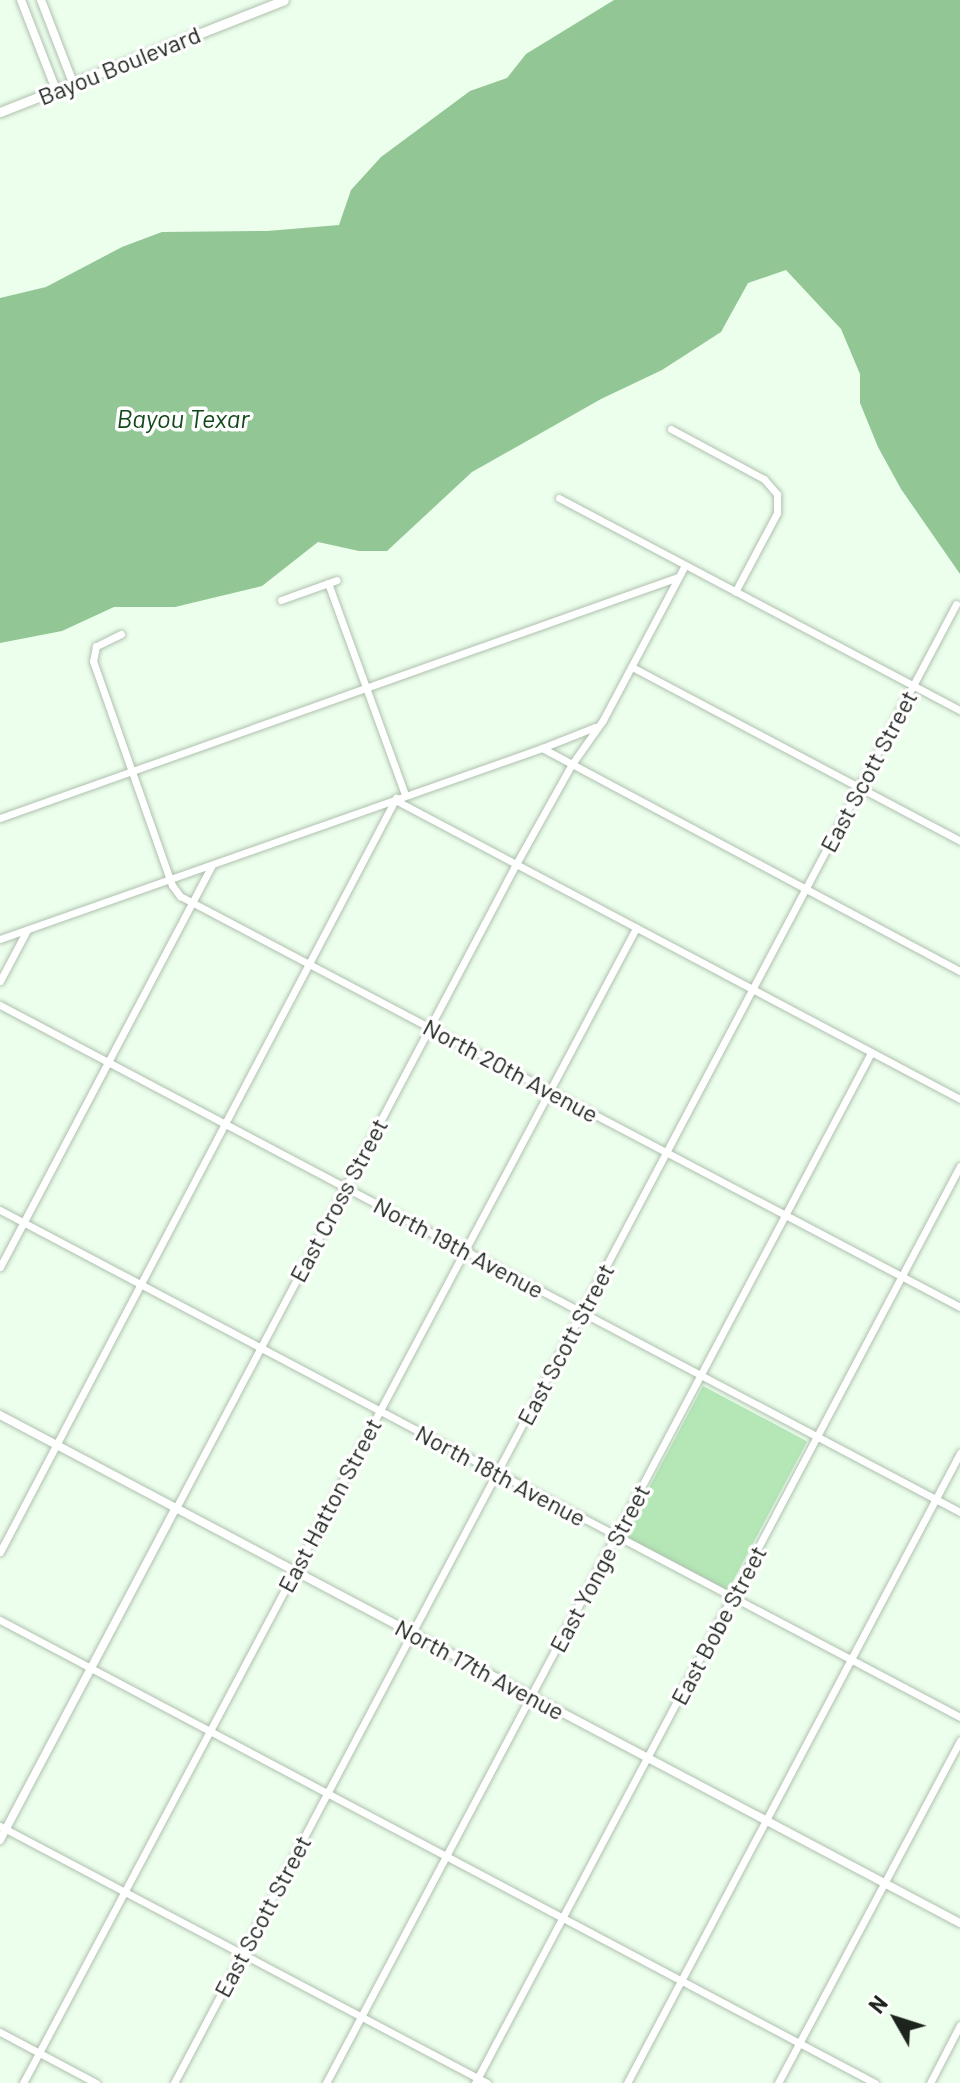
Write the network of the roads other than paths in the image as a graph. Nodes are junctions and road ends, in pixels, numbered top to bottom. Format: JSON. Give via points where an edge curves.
{"nodes":[{"id":1,"x":21,"y":0,"type":"edge"},
{"id":2,"x":41,"y":0,"type":"edge"},
{"id":3,"x":284,"y":0,"type":"edge"},
{"id":4,"x":73,"y":83,"type":"junction"},
{"id":5,"x":56,"y":90,"type":"junction"},
{"id":6,"x":0,"y":112,"type":"edge"},
{"id":7,"x":671,"y":429,"type":"dead end"},
{"id":8,"x":559,"y":498,"type":"dead end"},
{"id":9,"x":685,"y":565,"type":"junction"},
{"id":10,"x":678,"y":577,"type":"junction"},
{"id":11,"x":337,"y":580,"type":"dead end"},
{"id":12,"x":328,"y":583,"type":"junction"},
{"id":13,"x":735,"y":592,"type":"junction"},
{"id":14,"x":281,"y":600,"type":"dead end"},
{"id":15,"x":956,"y":604,"type":"dead end"},
{"id":16,"x":121,"y":634,"type":"dead end"},
{"id":17,"x":632,"y":667,"type":"junction"},
{"id":18,"x":913,"y":685,"type":"junction"},
{"id":19,"x":366,"y":688,"type":"junction"},
{"id":20,"x":960,"y":710,"type":"edge"},
{"id":21,"x":603,"y":720,"type":"junction"},
{"id":22,"x":542,"y":748,"type":"junction"},
{"id":23,"x":572,"y":764,"type":"junction"},
{"id":24,"x":131,"y":771,"type":"junction"},
{"id":25,"x":859,"y":787,"type":"junction"},
{"id":26,"x":400,"y":798,"type":"junction"},
{"id":27,"x":0,"y":818,"type":"edge"},
{"id":28,"x":960,"y":841,"type":"edge"},
{"id":29,"x":516,"y":864,"type":"junction"},
{"id":30,"x":211,"y":865,"type":"junction"},
{"id":31,"x":169,"y":879,"type":"junction"},
{"id":32,"x":806,"y":888,"type":"junction"},
{"id":33,"x":193,"y":902,"type":"junction"},
{"id":34,"x":636,"y":928,"type":"junction"},
{"id":35,"x":28,"y":930,"type":"junction"},
{"id":36,"x":0,"y":939,"type":"edge"},
{"id":37,"x":311,"y":964,"type":"junction"},
{"id":38,"x":960,"y":971,"type":"edge"},
{"id":39,"x":0,"y":981,"type":"edge"},
{"id":40,"x":753,"y":989,"type":"junction"},
{"id":41,"x":0,"y":1005,"type":"edge"},
{"id":42,"x":429,"y":1027,"type":"junction"},
{"id":43,"x":871,"y":1053,"type":"junction"},
{"id":44,"x":108,"y":1062,"type":"junction"},
{"id":45,"x":550,"y":1090,"type":"junction"},
{"id":46,"x":960,"y":1099,"type":"edge"},
{"id":47,"x":226,"y":1124,"type":"junction"},
{"id":48,"x":667,"y":1152,"type":"junction"},
{"id":49,"x":960,"y":1166,"type":"edge"},
{"id":50,"x":345,"y":1187,"type":"junction"},
{"id":51,"x":0,"y":1210,"type":"edge"},
{"id":52,"x":786,"y":1215,"type":"junction"},
{"id":53,"x":24,"y":1223,"type":"junction"},
{"id":54,"x":465,"y":1250,"type":"junction"},
{"id":55,"x":0,"y":1267,"type":"edge"},
{"id":56,"x":902,"y":1276,"type":"junction"},
{"id":57,"x":141,"y":1284,"type":"junction"},
{"id":58,"x":960,"y":1307,"type":"edge"},
{"id":59,"x":582,"y":1312,"type":"junction"},
{"id":60,"x":260,"y":1347,"type":"junction"},
{"id":61,"x":701,"y":1375,"type":"junction"},
{"id":62,"x":380,"y":1410,"type":"junction"},
{"id":63,"x":0,"y":1415,"type":"edge"},
{"id":64,"x":817,"y":1436,"type":"junction"},
{"id":65,"x":57,"y":1445,"type":"junction"},
{"id":66,"x":960,"y":1453,"type":"edge"},
{"id":67,"x":497,"y":1473,"type":"junction"},
{"id":68,"x":936,"y":1499,"type":"junction"},
{"id":69,"x":176,"y":1508,"type":"junction"},
{"id":70,"x":960,"y":1512,"type":"edge"},
{"id":71,"x":616,"y":1535,"type":"junction"},
{"id":72,"x":0,"y":1552,"type":"edge"},
{"id":73,"x":294,"y":1571,"type":"junction"},
{"id":74,"x":733,"y":1596,"type":"junction"},
{"id":75,"x":0,"y":1620,"type":"edge"},
{"id":76,"x":412,"y":1633,"type":"junction"},
{"id":77,"x":851,"y":1659,"type":"junction"},
{"id":78,"x":91,"y":1668,"type":"junction"},
{"id":79,"x":531,"y":1696,"type":"junction"},
{"id":80,"x":960,"y":1717,"type":"edge"},
{"id":81,"x":210,"y":1731,"type":"junction"},
{"id":82,"x":960,"y":1740,"type":"edge"},
{"id":83,"x":647,"y":1758,"type":"junction"},
{"id":84,"x":327,"y":1793,"type":"junction"},
{"id":85,"x":766,"y":1820,"type":"junction"},
{"id":86,"x":3,"y":1827,"type":"edge"},
{"id":87,"x":0,"y":1840,"type":"edge"},
{"id":88,"x":446,"y":1856,"type":"junction"},
{"id":89,"x":884,"y":1883,"type":"junction"},
{"id":90,"x":125,"y":1892,"type":"junction"},
{"id":91,"x":563,"y":1918,"type":"junction"},
{"id":92,"x":960,"y":1923,"type":"edge"},
{"id":93,"x":242,"y":1954,"type":"junction"},
{"id":94,"x":681,"y":1980,"type":"junction"},
{"id":95,"x":361,"y":2017,"type":"junction"},
{"id":96,"x":960,"y":2025,"type":"edge"},
{"id":97,"x":0,"y":2032,"type":"edge"},
{"id":98,"x":800,"y":2043,"type":"junction"},
{"id":99,"x":39,"y":2053,"type":"junction"},
{"id":100,"x":477,"y":2081,"type":"edge"},
{"id":101,"x":23,"y":2083,"type":"edge"},
{"id":102,"x":96,"y":2083,"type":"edge"},
{"id":103,"x":174,"y":2083,"type":"edge"},
{"id":104,"x":326,"y":2083,"type":"edge"},
{"id":105,"x":487,"y":2083,"type":"edge"},
{"id":106,"x":627,"y":2083,"type":"edge"},
{"id":107,"x":778,"y":2083,"type":"edge"},
{"id":108,"x":875,"y":2083,"type":"edge"},
{"id":109,"x":930,"y":2083,"type":"edge"}],
"edges":[{"from":1,"to":5,"type":"street"},
{"from":2,"to":4,"type":"street"},
{"from":3,"to":4,"type":"main road","name":"Bayou Boulevard"},
{"from":4,"to":5,"type":"main road","name":"Bayou Boulevard"},
{"from":5,"to":6,"type":"main road","name":"Bayou Boulevard"},
{"from":7,"to":13,"type":"street","via":[[764,479],[777,494],[777,513]]},
{"from":8,"to":9,"type":"street"},
{"from":9,"to":10,"type":"street","name":"East Cross Street"},
{"from":9,"to":13,"type":"street"},
{"from":10,"to":17,"type":"street","name":"East Cross Street"},
{"from":10,"to":19,"type":"street"},
{"from":11,"to":12,"type":"street"},
{"from":12,"to":14,"type":"street"},
{"from":12,"to":19,"type":"street"},
{"from":13,"to":18,"type":"street"},
{"from":15,"to":18,"type":"street","name":"East Scott Street"},
{"from":16,"to":24,"type":"street","name":"North 20th Avenue","via":[[96,646],[93,661]]},
{"from":17,"to":21,"type":"street","name":"East Cross Street"},
{"from":17,"to":25,"type":"street"},
{"from":18,"to":20,"type":"street"},
{"from":18,"to":25,"type":"street","name":"East Scott Street"},
{"from":19,"to":24,"type":"street"},
{"from":19,"to":26,"type":"street"},
{"from":21,"to":22,"type":"street","via":[[592,730]]},
{"from":21,"to":23,"type":"street","name":"East Cross Street"},
{"from":22,"to":23,"type":"street"},
{"from":22,"to":26,"type":"street"},
{"from":23,"to":29,"type":"street","name":"East Cross Street"},
{"from":23,"to":32,"type":"street"},
{"from":24,"to":27,"type":"street"},
{"from":24,"to":31,"type":"street","name":"North 20th Avenue"},
{"from":25,"to":28,"type":"street"},
{"from":25,"to":32,"type":"street","name":"East Scott Street"},
{"from":26,"to":29,"type":"street"},
{"from":26,"to":30,"type":"street"},
{"from":26,"to":37,"type":"street"},
{"from":29,"to":34,"type":"street"},
{"from":29,"to":42,"type":"street","name":"East Cross Street"},
{"from":30,"to":31,"type":"street"},
{"from":30,"to":33,"type":"street"},
{"from":31,"to":33,"type":"street","name":"North 20th Avenue","via":[[175,891]]},
{"from":31,"to":35,"type":"street"},
{"from":32,"to":38,"type":"street"},
{"from":32,"to":40,"type":"street","name":"East Scott Street"},
{"from":33,"to":37,"type":"street","name":"North 20th Avenue"},
{"from":33,"to":44,"type":"street"},
{"from":34,"to":40,"type":"street"},
{"from":34,"to":45,"type":"street","name":"East Hatton Street"},
{"from":35,"to":36,"type":"street"},
{"from":35,"to":39,"type":"street"},
{"from":37,"to":42,"type":"street","name":"North 20th Avenue"},
{"from":37,"to":47,"type":"street"},
{"from":40,"to":43,"type":"street"},
{"from":40,"to":48,"type":"street","name":"East Scott Street"},
{"from":41,"to":44,"type":"street","name":"North 19th Avenue"},
{"from":42,"to":45,"type":"street","name":"North 20th Avenue"},
{"from":42,"to":50,"type":"street","name":"East Cross Street"},
{"from":43,"to":46,"type":"street"},
{"from":43,"to":52,"type":"street","name":"East Yonge Street"},
{"from":44,"to":47,"type":"street","name":"North 19th Avenue"},
{"from":44,"to":53,"type":"street"},
{"from":45,"to":48,"type":"street","name":"North 20th Avenue"},
{"from":45,"to":54,"type":"street","name":"East Hatton Street"},
{"from":47,"to":50,"type":"street","name":"North 19th Avenue"},
{"from":47,"to":57,"type":"street"},
{"from":48,"to":52,"type":"street","name":"North 20th Avenue"},
{"from":48,"to":59,"type":"street","name":"East Scott Street"},
{"from":49,"to":56,"type":"street","name":"East Bobe Street"},
{"from":50,"to":54,"type":"street","name":"North 19th Avenue"},
{"from":50,"to":60,"type":"street","name":"East Cross Street"},
{"from":51,"to":53,"type":"street","name":"North 18th Avenue"},
{"from":52,"to":56,"type":"street","name":"North 20th Avenue"},
{"from":52,"to":61,"type":"street","name":"East Yonge Street"},
{"from":53,"to":55,"type":"street"},
{"from":53,"to":57,"type":"street","name":"North 18th Avenue"},
{"from":54,"to":59,"type":"street","name":"North 19th Avenue"},
{"from":54,"to":62,"type":"street","name":"East Hatton Street"},
{"from":56,"to":58,"type":"street","name":"North 20th Avenue"},
{"from":56,"to":64,"type":"street","name":"East Bobe Street"},
{"from":57,"to":60,"type":"street","name":"North 18th Avenue"},
{"from":57,"to":65,"type":"street"},
{"from":59,"to":61,"type":"street","name":"North 19th Avenue"},
{"from":59,"to":67,"type":"street","name":"East Scott Street"},
{"from":60,"to":62,"type":"street","name":"North 18th Avenue"},
{"from":60,"to":69,"type":"street","name":"East Cross Street"},
{"from":61,"to":64,"type":"street","name":"North 19th Avenue"},
{"from":61,"to":71,"type":"street","name":"East Yonge Street"},
{"from":62,"to":67,"type":"street","name":"North 18th Avenue"},
{"from":62,"to":73,"type":"street","name":"East Hatton Street"},
{"from":63,"to":65,"type":"street","name":"North 17th Avenue"},
{"from":64,"to":68,"type":"street","name":"North 19th Avenue"},
{"from":64,"to":74,"type":"street","name":"East Bobe Street"},
{"from":65,"to":69,"type":"street","name":"North 17th Avenue"},
{"from":65,"to":72,"type":"street"},
{"from":66,"to":68,"type":"street"},
{"from":67,"to":71,"type":"street","name":"North 18th Avenue"},
{"from":67,"to":76,"type":"street","name":"East Scott Street"},
{"from":68,"to":70,"type":"street","name":"North 19th Avenue"},
{"from":68,"to":77,"type":"street"},
{"from":69,"to":73,"type":"street","name":"North 17th Avenue"},
{"from":69,"to":78,"type":"street","name":"East Cross Street"},
{"from":71,"to":74,"type":"street","name":"North 18th Avenue"},
{"from":71,"to":79,"type":"street","name":"East Yonge Street"},
{"from":73,"to":76,"type":"street","name":"North 17th Avenue"},
{"from":73,"to":81,"type":"street","name":"East Hatton Street"},
{"from":74,"to":77,"type":"street","name":"North 18th Avenue"},
{"from":74,"to":83,"type":"street","name":"East Bobe Street"},
{"from":75,"to":78,"type":"street"},
{"from":76,"to":79,"type":"street","name":"North 17th Avenue"},
{"from":76,"to":84,"type":"street","name":"East Scott Street"},
{"from":77,"to":80,"type":"street","name":"North 18th Avenue"},
{"from":77,"to":85,"type":"street"},
{"from":78,"to":81,"type":"street"},
{"from":78,"to":86,"type":"street","name":"East Cross Street"},
{"from":79,"to":83,"type":"street","name":"North 17th Avenue"},
{"from":79,"to":88,"type":"street","name":"East Yonge Street"},
{"from":81,"to":84,"type":"street"},
{"from":81,"to":90,"type":"street","name":"East Hatton Street"},
{"from":82,"to":89,"type":"street"},
{"from":83,"to":85,"type":"street","name":"North 17th Avenue"},
{"from":83,"to":91,"type":"street","name":"East Bobe Street"},
{"from":84,"to":88,"type":"street"},
{"from":84,"to":93,"type":"street","name":"East Scott Street"},
{"from":85,"to":89,"type":"street","name":"North 17th Avenue"},
{"from":85,"to":94,"type":"street"},
{"from":86,"to":87,"type":"street","name":"East Cross Street"},
{"from":86,"to":90,"type":"street"},
{"from":88,"to":91,"type":"street"},
{"from":88,"to":95,"type":"street","name":"East Yonge Street"},
{"from":89,"to":92,"type":"street","name":"North 17th Avenue"},
{"from":89,"to":98,"type":"street"},
{"from":90,"to":93,"type":"street"},
{"from":90,"to":99,"type":"street","name":"East Hatton Street"},
{"from":91,"to":94,"type":"street"},
{"from":91,"to":100,"type":"street","name":"East Bobe Street"},
{"from":93,"to":95,"type":"street"},
{"from":93,"to":103,"type":"street","name":"East Scott Street"},
{"from":94,"to":98,"type":"street"},
{"from":94,"to":106,"type":"street"},
{"from":95,"to":100,"type":"street"},
{"from":95,"to":104,"type":"street","name":"East Yonge Street"},
{"from":96,"to":109,"type":"street"},
{"from":97,"to":99,"type":"street"},
{"from":98,"to":107,"type":"street"},
{"from":98,"to":108,"type":"street"},
{"from":99,"to":101,"type":"street","name":"East Hatton Street"},
{"from":99,"to":102,"type":"street"},
{"from":100,"to":105,"type":"street"}]}
